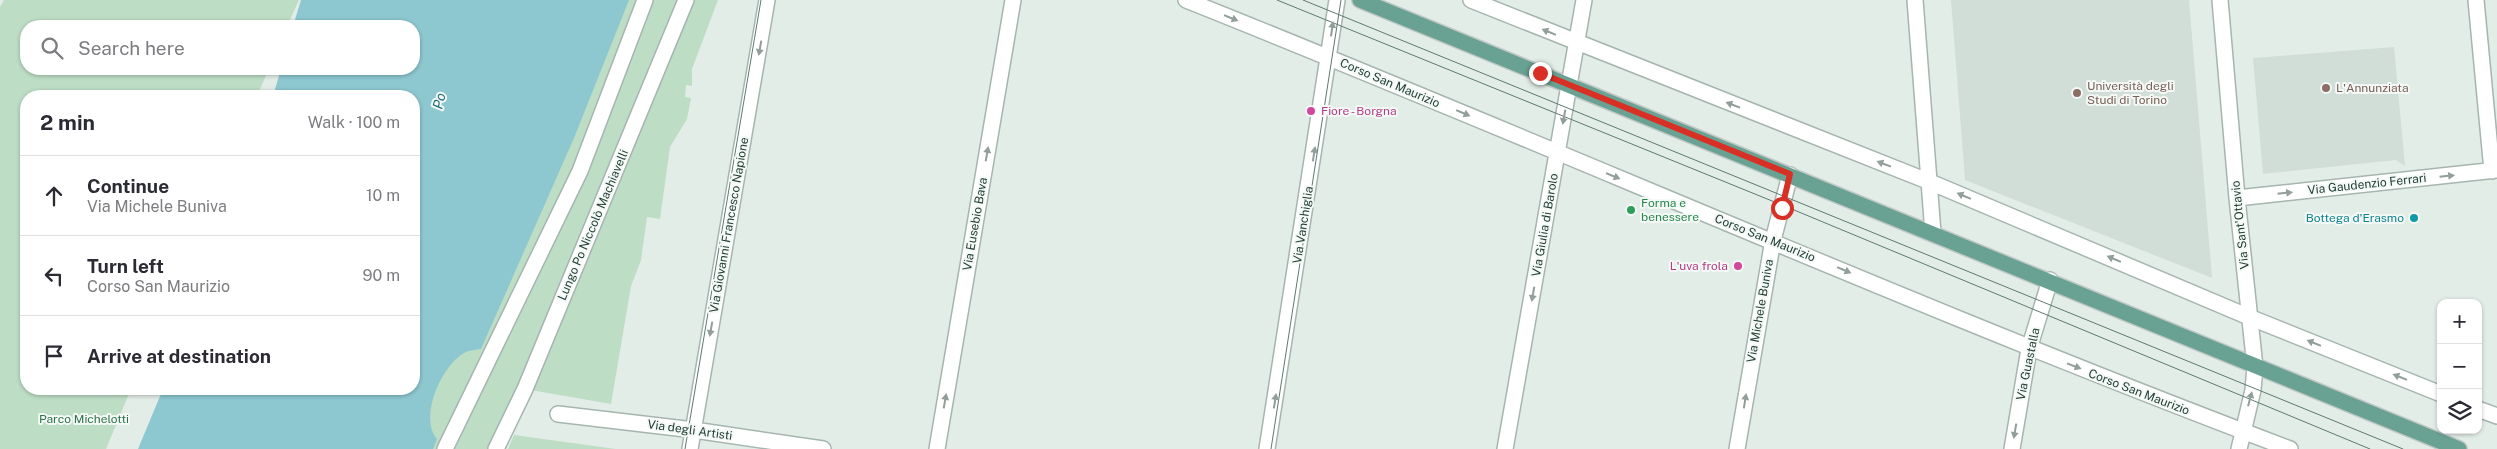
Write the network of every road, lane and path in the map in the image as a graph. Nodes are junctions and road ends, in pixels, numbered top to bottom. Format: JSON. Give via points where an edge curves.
{"nodes":[{"id":1,"x":645,"y":0,"type":"edge"},
{"id":2,"x":686,"y":0,"type":"edge"},
{"id":3,"x":768,"y":0,"type":"edge"},
{"id":4,"x":1013,"y":0,"type":"edge"},
{"id":5,"x":1186,"y":0,"type":"edge"},
{"id":6,"x":1337,"y":0,"type":"edge"},
{"id":7,"x":1360,"y":0,"type":"edge"},
{"id":8,"x":1471,"y":0,"type":"edge"},
{"id":9,"x":1584,"y":0,"type":"edge"},
{"id":10,"x":1914,"y":0,"type":"edge"},
{"id":11,"x":2220,"y":0,"type":"edge"},
{"id":12,"x":2476,"y":0,"type":"edge"},
{"id":13,"x":1576,"y":43,"type":"junction"},
{"id":14,"x":1329,"y":57,"type":"junction"},
{"id":15,"x":1569,"y":85,"type":"junction"},
{"id":16,"x":1558,"y":153,"type":"junction"},
{"id":17,"x":2494,"y":171,"type":"edge"},
{"id":18,"x":1790,"y":174,"type":"junction"},
{"id":19,"x":1930,"y":182,"type":"junction"},
{"id":20,"x":2237,"y":198,"type":"junction"},
{"id":21,"x":1933,"y":233,"type":"junction"},
{"id":22,"x":1773,"y":240,"type":"junction"},
{"id":23,"x":2050,"y":280,"type":"junction"},
{"id":24,"x":2250,"y":317,"type":"junction"},
{"id":25,"x":2029,"y":349,"type":"junction"},
{"id":26,"x":2255,"y":367,"type":"junction"},
{"id":27,"x":2437,"y":392,"type":"edge"},
{"id":28,"x":2482,"y":410,"type":"edge"},
{"id":29,"x":558,"y":414,"type":"dead end"},
{"id":30,"x":2497,"y":416,"type":"edge"},
{"id":31,"x":694,"y":430,"type":"junction"},
{"id":32,"x":2242,"y":431,"type":"junction"},
{"id":33,"x":445,"y":449,"type":"edge"},
{"id":34,"x":496,"y":449,"type":"edge"},
{"id":35,"x":690,"y":449,"type":"edge"},
{"id":36,"x":822,"y":449,"type":"edge"},
{"id":37,"x":937,"y":449,"type":"edge"},
{"id":38,"x":1267,"y":449,"type":"edge"},
{"id":39,"x":1505,"y":449,"type":"edge"},
{"id":40,"x":1737,"y":449,"type":"edge"},
{"id":41,"x":2012,"y":449,"type":"edge"},
{"id":42,"x":2239,"y":449,"type":"edge"},
{"id":43,"x":2290,"y":449,"type":"edge"},
{"id":44,"x":2459,"y":449,"type":"edge"}],
"edges":[{"from":1,"to":33,"type":"street","via":[[580,171]]},
{"from":2,"to":34,"type":"street","name":"Lungo Po Niccolò Machiavelli","via":[[522,397]]},
{"from":3,"to":31,"type":"street","name":"Via Giovanni Francesco Napione","one_way":true},
{"from":37,"to":4,"type":"street","name":"Via Eusebio Bava","one_way":true},
{"from":5,"to":14,"type":"street","name":"Corso San Maurizio","one_way":true},
{"from":14,"to":6,"type":"street","name":"Via Vanchiglia","one_way":true},
{"from":7,"to":15,"type":"main road"},
{"from":13,"to":8,"type":"street","one_way":true},
{"from":9,"to":13,"type":"street","name":"Via Giulia di Barolo"},
{"from":10,"to":19,"type":"street"},
{"from":11,"to":20,"type":"street","name":"Via Sant'Ottavio"},
{"from":12,"to":17,"type":"street"},
{"from":13,"to":15,"type":"street","name":"Via Giulia di Barolo"},
{"from":19,"to":13,"type":"street","one_way":true},
{"from":14,"to":16,"type":"street","name":"Corso San Maurizio","one_way":true},
{"from":38,"to":14,"type":"street","name":"Via Vanchiglia","one_way":true},
{"from":15,"to":16,"type":"street","name":"Via Giulia di Barolo","one_way":true},
{"from":15,"to":18,"type":"main road"},
{"from":16,"to":22,"type":"street","name":"Corso San Maurizio","one_way":true},
{"from":16,"to":39,"type":"street","name":"Via Giulia di Barolo","one_way":true},
{"from":20,"to":17,"type":"street","name":"Via Gaudenzio Ferrari","one_way":true},
{"from":18,"to":21,"type":"main road"},
{"from":18,"to":22,"type":"street","name":"Via Michele Buniva"},
{"from":19,"to":21,"type":"street"},
{"from":24,"to":19,"type":"street","one_way":true},
{"from":20,"to":24,"type":"street","name":"Via Sant'Ottavio"},
{"from":21,"to":23,"type":"main road"},
{"from":22,"to":25,"type":"street","name":"Corso San Maurizio","one_way":true},
{"from":40,"to":22,"type":"street","name":"Via Michele Buniva","one_way":true},
{"from":23,"to":25,"type":"street","name":"Via Guastalla"},
{"from":23,"to":26,"type":"main road"},
{"from":24,"to":26,"type":"street","name":"Via Sant'Ottavio"},
{"from":27,"to":24,"type":"street","one_way":true},
{"from":25,"to":32,"type":"street","name":"Corso San Maurizio","one_way":true},
{"from":25,"to":41,"type":"street","name":"Via Guastalla","one_way":true},
{"from":32,"to":26,"type":"street","name":"Via Sant'Ottavio","one_way":true,"via":[[2253,390]]},
{"from":26,"to":44,"type":"main road"},
{"from":28,"to":30,"type":"street"},
{"from":29,"to":31,"type":"street","name":"Via degli Artisti"},
{"from":31,"to":35,"type":"street","name":"Via Giovanni Francesco Napione"},
{"from":31,"to":36,"type":"street","name":"Via degli Artisti"},
{"from":32,"to":42,"type":"street","name":"Via Sant'Ottavio"},
{"from":32,"to":43,"type":"street","name":"Corso San Maurizio"}]}
